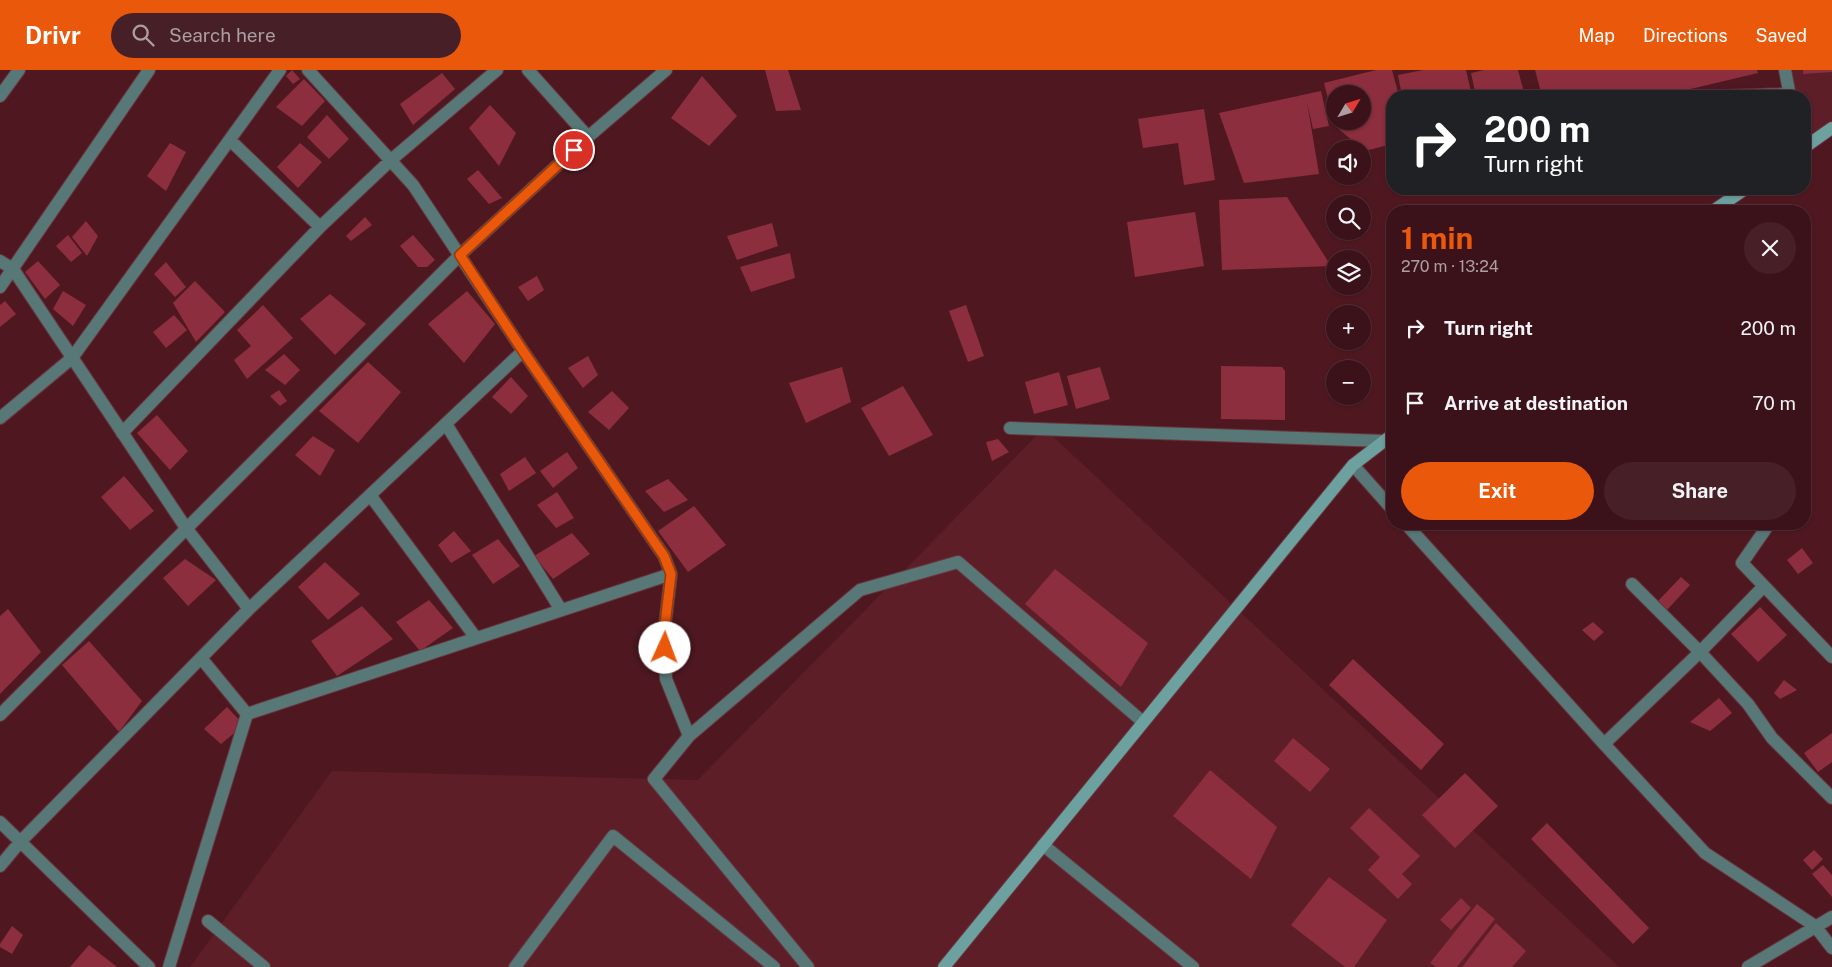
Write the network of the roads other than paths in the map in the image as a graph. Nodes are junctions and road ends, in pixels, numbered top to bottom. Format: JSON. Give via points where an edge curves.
{"nodes":[{"id":1,"x":18,"y":70,"type":"edge"},
{"id":2,"x":149,"y":70,"type":"edge"},
{"id":3,"x":280,"y":70,"type":"edge"},
{"id":4,"x":308,"y":70,"type":"edge"},
{"id":5,"x":497,"y":70,"type":"edge"},
{"id":6,"x":528,"y":70,"type":"edge"},
{"id":7,"x":666,"y":70,"type":"edge"},
{"id":8,"x":1785,"y":70,"type":"edge"},
{"id":9,"x":1788,"y":90,"type":"edge"},
{"id":10,"x":0,"y":96,"type":"edge"},
{"id":11,"x":1832,"y":128,"type":"edge"},
{"id":12,"x":588,"y":136,"type":"junction"},
{"id":13,"x":230,"y":140,"type":"junction"},
{"id":14,"x":1811,"y":143,"type":"edge"},
{"id":15,"x":391,"y":160,"type":"junction"},
{"id":16,"x":1736,"y":195,"type":"edge"},
{"id":17,"x":1722,"y":205,"type":"edge"},
{"id":18,"x":320,"y":227,"type":"junction"},
{"id":19,"x":460,"y":255,"type":"junction"},
{"id":20,"x":0,"y":261,"type":"edge"},
{"id":21,"x":13,"y":269,"type":"junction"},
{"id":22,"x":0,"y":287,"type":"edge"},
{"id":23,"x":523,"y":351,"type":"junction"},
{"id":24,"x":72,"y":358,"type":"junction"},
{"id":25,"x":0,"y":418,"type":"edge"},
{"id":26,"x":446,"y":424,"type":"junction"},
{"id":27,"x":1010,"y":428,"type":"dead end"},
{"id":28,"x":122,"y":433,"type":"junction"},
{"id":29,"x":1386,"y":438,"type":"edge"},
{"id":30,"x":1386,"y":440,"type":"edge"},
{"id":31,"x":1353,"y":465,"type":"junction"},
{"id":32,"x":370,"y":495,"type":"junction"},
{"id":33,"x":1386,"y":502,"type":"edge"},
{"id":34,"x":186,"y":528,"type":"junction"},
{"id":35,"x":1411,"y":530,"type":"edge"},
{"id":36,"x":1765,"y":530,"type":"edge"},
{"id":37,"x":671,"y":574,"type":"junction"},
{"id":38,"x":1632,"y":584,"type":"dead end"},
{"id":39,"x":1764,"y":586,"type":"junction"},
{"id":40,"x":249,"y":609,"type":"junction"},
{"id":41,"x":561,"y":610,"type":"junction"},
{"id":42,"x":476,"y":638,"type":"junction"},
{"id":43,"x":1700,"y":652,"type":"junction"},
{"id":44,"x":201,"y":658,"type":"junction"},
{"id":45,"x":1832,"y":658,"type":"edge"},
{"id":46,"x":247,"y":714,"type":"junction"},
{"id":47,"x":0,"y":715,"type":"edge"},
{"id":48,"x":1144,"y":722,"type":"junction"},
{"id":49,"x":689,"y":736,"type":"junction"},
{"id":50,"x":1604,"y":744,"type":"junction"},
{"id":51,"x":1832,"y":798,"type":"edge"},
{"id":52,"x":0,"y":822,"type":"edge"},
{"id":53,"x":20,"y":842,"type":"junction"},
{"id":54,"x":1043,"y":846,"type":"junction"},
{"id":55,"x":0,"y":866,"type":"edge"},
{"id":56,"x":1832,"y":917,"type":"edge"},
{"id":57,"x":208,"y":921,"type":"dead end"},
{"id":58,"x":1815,"y":926,"type":"junction"},
{"id":59,"x":1832,"y":948,"type":"edge"},
{"id":60,"x":149,"y":967,"type":"edge"},
{"id":61,"x":169,"y":967,"type":"edge"},
{"id":62,"x":264,"y":967,"type":"edge"},
{"id":63,"x":515,"y":967,"type":"edge"},
{"id":64,"x":774,"y":967,"type":"edge"},
{"id":65,"x":808,"y":967,"type":"edge"},
{"id":66,"x":944,"y":967,"type":"edge"},
{"id":67,"x":1193,"y":967,"type":"edge"},
{"id":68,"x":1748,"y":967,"type":"edge"}],
"edges":[{"from":1,"to":10,"type":"street"},
{"from":2,"to":21,"type":"street"},
{"from":3,"to":13,"type":"street"},
{"from":4,"to":15,"type":"street"},
{"from":5,"to":15,"type":"street"},
{"from":6,"to":12,"type":"street"},
{"from":7,"to":12,"type":"street"},
{"from":8,"to":9,"type":"street"},
{"from":11,"to":14,"type":"main road"},
{"from":12,"to":19,"type":"street"},
{"from":13,"to":18,"type":"street"},
{"from":13,"to":24,"type":"street"},
{"from":15,"to":18,"type":"street"},
{"from":15,"to":19,"type":"street","via":[[413,185]]},
{"from":16,"to":17,"type":"main road"},
{"from":18,"to":28,"type":"street"},
{"from":19,"to":23,"type":"street"},
{"from":19,"to":34,"type":"street"},
{"from":20,"to":21,"type":"street"},
{"from":21,"to":22,"type":"street"},
{"from":21,"to":24,"type":"street"},
{"from":23,"to":26,"type":"street"},
{"from":23,"to":37,"type":"street","via":[[664,556]]},
{"from":24,"to":25,"type":"street"},
{"from":24,"to":28,"type":"street"},
{"from":26,"to":32,"type":"street"},
{"from":26,"to":41,"type":"street"},
{"from":27,"to":29,"type":"street"},
{"from":28,"to":34,"type":"street"},
{"from":30,"to":31,"type":"main road"},
{"from":31,"to":33,"type":"street"},
{"from":31,"to":48,"type":"main road"},
{"from":32,"to":40,"type":"street"},
{"from":32,"to":42,"type":"street"},
{"from":34,"to":40,"type":"street"},
{"from":34,"to":47,"type":"street"},
{"from":35,"to":50,"type":"street"},
{"from":36,"to":39,"type":"street","via":[[1742,563]]},
{"from":37,"to":41,"type":"street"},
{"from":37,"to":49,"type":"street","via":[[664,633],[666,679]]},
{"from":38,"to":43,"type":"street"},
{"from":39,"to":43,"type":"street"},
{"from":39,"to":45,"type":"street"},
{"from":40,"to":44,"type":"street"},
{"from":41,"to":42,"type":"street"},
{"from":42,"to":46,"type":"street"},
{"from":43,"to":50,"type":"street"},
{"from":43,"to":51,"type":"street","via":[[1748,704],[1772,738]]},
{"from":44,"to":46,"type":"street"},
{"from":44,"to":53,"type":"street"},
{"from":46,"to":61,"type":"street"},
{"from":48,"to":49,"type":"street","via":[[958,562],[860,590]]},
{"from":48,"to":54,"type":"main road"},
{"from":49,"to":65,"type":"street","via":[[654,779]]},
{"from":50,"to":58,"type":"street","via":[[1705,853]]},
{"from":52,"to":53,"type":"street"},
{"from":53,"to":55,"type":"street"},
{"from":53,"to":60,"type":"street"},
{"from":54,"to":66,"type":"main road"},
{"from":54,"to":67,"type":"street"},
{"from":56,"to":58,"type":"street"},
{"from":57,"to":62,"type":"street"},
{"from":58,"to":59,"type":"street"},
{"from":58,"to":68,"type":"street"},
{"from":63,"to":64,"type":"street","via":[[613,836]]}]}
